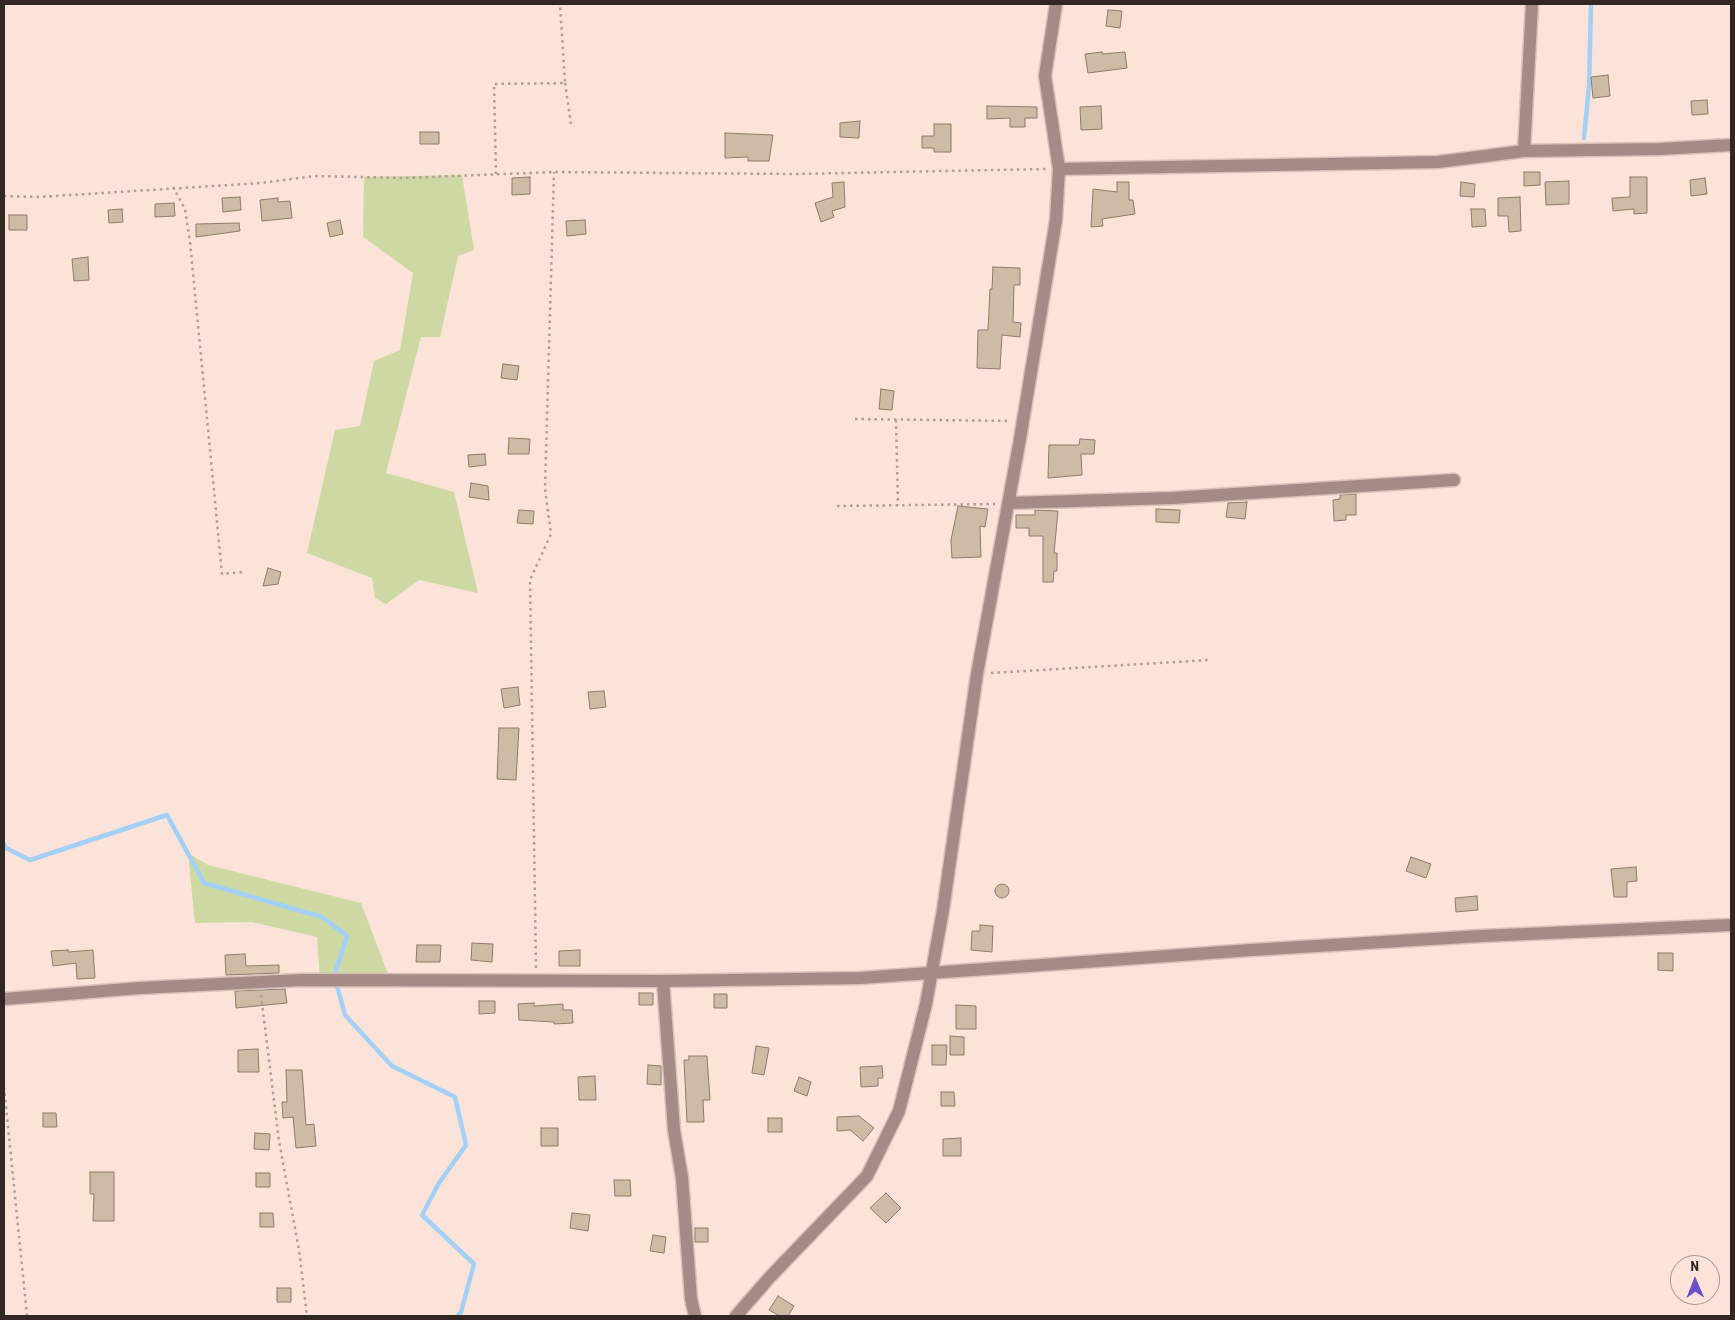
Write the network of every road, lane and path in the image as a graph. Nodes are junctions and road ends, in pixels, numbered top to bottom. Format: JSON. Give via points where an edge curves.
{"nodes":[{"id":1,"x":560,"y":4,"type":"edge"},
{"id":2,"x":1056,"y":4,"type":"edge"},
{"id":3,"x":1532,"y":4,"type":"edge"},
{"id":4,"x":564,"y":83,"type":"junction"},
{"id":5,"x":571,"y":124,"type":"dead end"},
{"id":6,"x":1731,"y":145,"type":"edge"},
{"id":7,"x":1524,"y":151,"type":"junction"},
{"id":8,"x":1060,"y":169,"type":"junction"},
{"id":9,"x":554,"y":172,"type":"junction"},
{"id":10,"x":496,"y":174,"type":"junction"},
{"id":11,"x":173,"y":187,"type":"junction"},
{"id":12,"x":4,"y":196,"type":"edge"},
{"id":13,"x":855,"y":419,"type":"dead end"},
{"id":14,"x":896,"y":420,"type":"junction"},
{"id":15,"x":1022,"y":421,"type":"junction"},
{"id":16,"x":1454,"y":480,"type":"dead end"},
{"id":17,"x":1009,"y":503,"type":"junction"},
{"id":18,"x":898,"y":505,"type":"junction"},
{"id":19,"x":837,"y":506,"type":"dead end"},
{"id":20,"x":242,"y":572,"type":"dead end"},
{"id":21,"x":1208,"y":660,"type":"dead end"},
{"id":22,"x":977,"y":674,"type":"junction"},
{"id":23,"x":1731,"y":925,"type":"edge"},
{"id":24,"x":932,"y":973,"type":"junction"},
{"id":25,"x":259,"y":981,"type":"junction"},
{"id":26,"x":536,"y":981,"type":"junction"},
{"id":27,"x":663,"y":981,"type":"junction"},
{"id":28,"x":4,"y":999,"type":"edge"},
{"id":29,"x":4,"y":1087,"type":"edge"},
{"id":30,"x":27,"y":1316,"type":"edge"},
{"id":31,"x":307,"y":1316,"type":"edge"},
{"id":32,"x":695,"y":1316,"type":"edge"},
{"id":33,"x":736,"y":1316,"type":"edge"}],
"edges":[{"from":1,"to":4,"type":"path"},
{"from":2,"to":8,"type":"street","via":[[1045,76]]},
{"from":3,"to":7,"type":"street"},
{"from":4,"to":5,"type":"path"},
{"from":4,"to":10,"type":"path","via":[[494,84]]},
{"from":6,"to":7,"type":"street"},
{"from":7,"to":8,"type":"street","via":[[1438,162]]},
{"from":8,"to":9,"type":"path","via":[[794,174]]},
{"from":8,"to":15,"type":"street","via":[[1056,220]]},
{"from":9,"to":10,"type":"path"},
{"from":9,"to":26,"type":"path","via":[[546,482],[551,534],[530,580]]},
{"from":10,"to":11,"type":"path","via":[[404,178],[315,176],[261,183]]},
{"from":11,"to":12,"type":"path","via":[[39,198]]},
{"from":11,"to":20,"type":"path","via":[[185,209],[190,242],[222,574]]},
{"from":13,"to":14,"type":"path"},
{"from":14,"to":15,"type":"path"},
{"from":14,"to":18,"type":"path"},
{"from":15,"to":17,"type":"street"},
{"from":16,"to":17,"type":"street","via":[[1172,498]]},
{"from":17,"to":18,"type":"path"},
{"from":17,"to":22,"type":"street"},
{"from":18,"to":19,"type":"path"},
{"from":21,"to":22,"type":"path"},
{"from":22,"to":24,"type":"street"},
{"from":23,"to":24,"type":"street","via":[[1481,936]]},
{"from":24,"to":27,"type":"street","via":[[860,978]]},
{"from":24,"to":33,"type":"street","via":[[899,1111],[867,1176]]},
{"from":25,"to":26,"type":"street"},
{"from":25,"to":28,"type":"street"},
{"from":25,"to":31,"type":"path","via":[[279,1142],[299,1250]]},
{"from":26,"to":27,"type":"street"},
{"from":27,"to":32,"type":"street","via":[[674,1130],[682,1178]]},
{"from":29,"to":30,"type":"path"}]}
